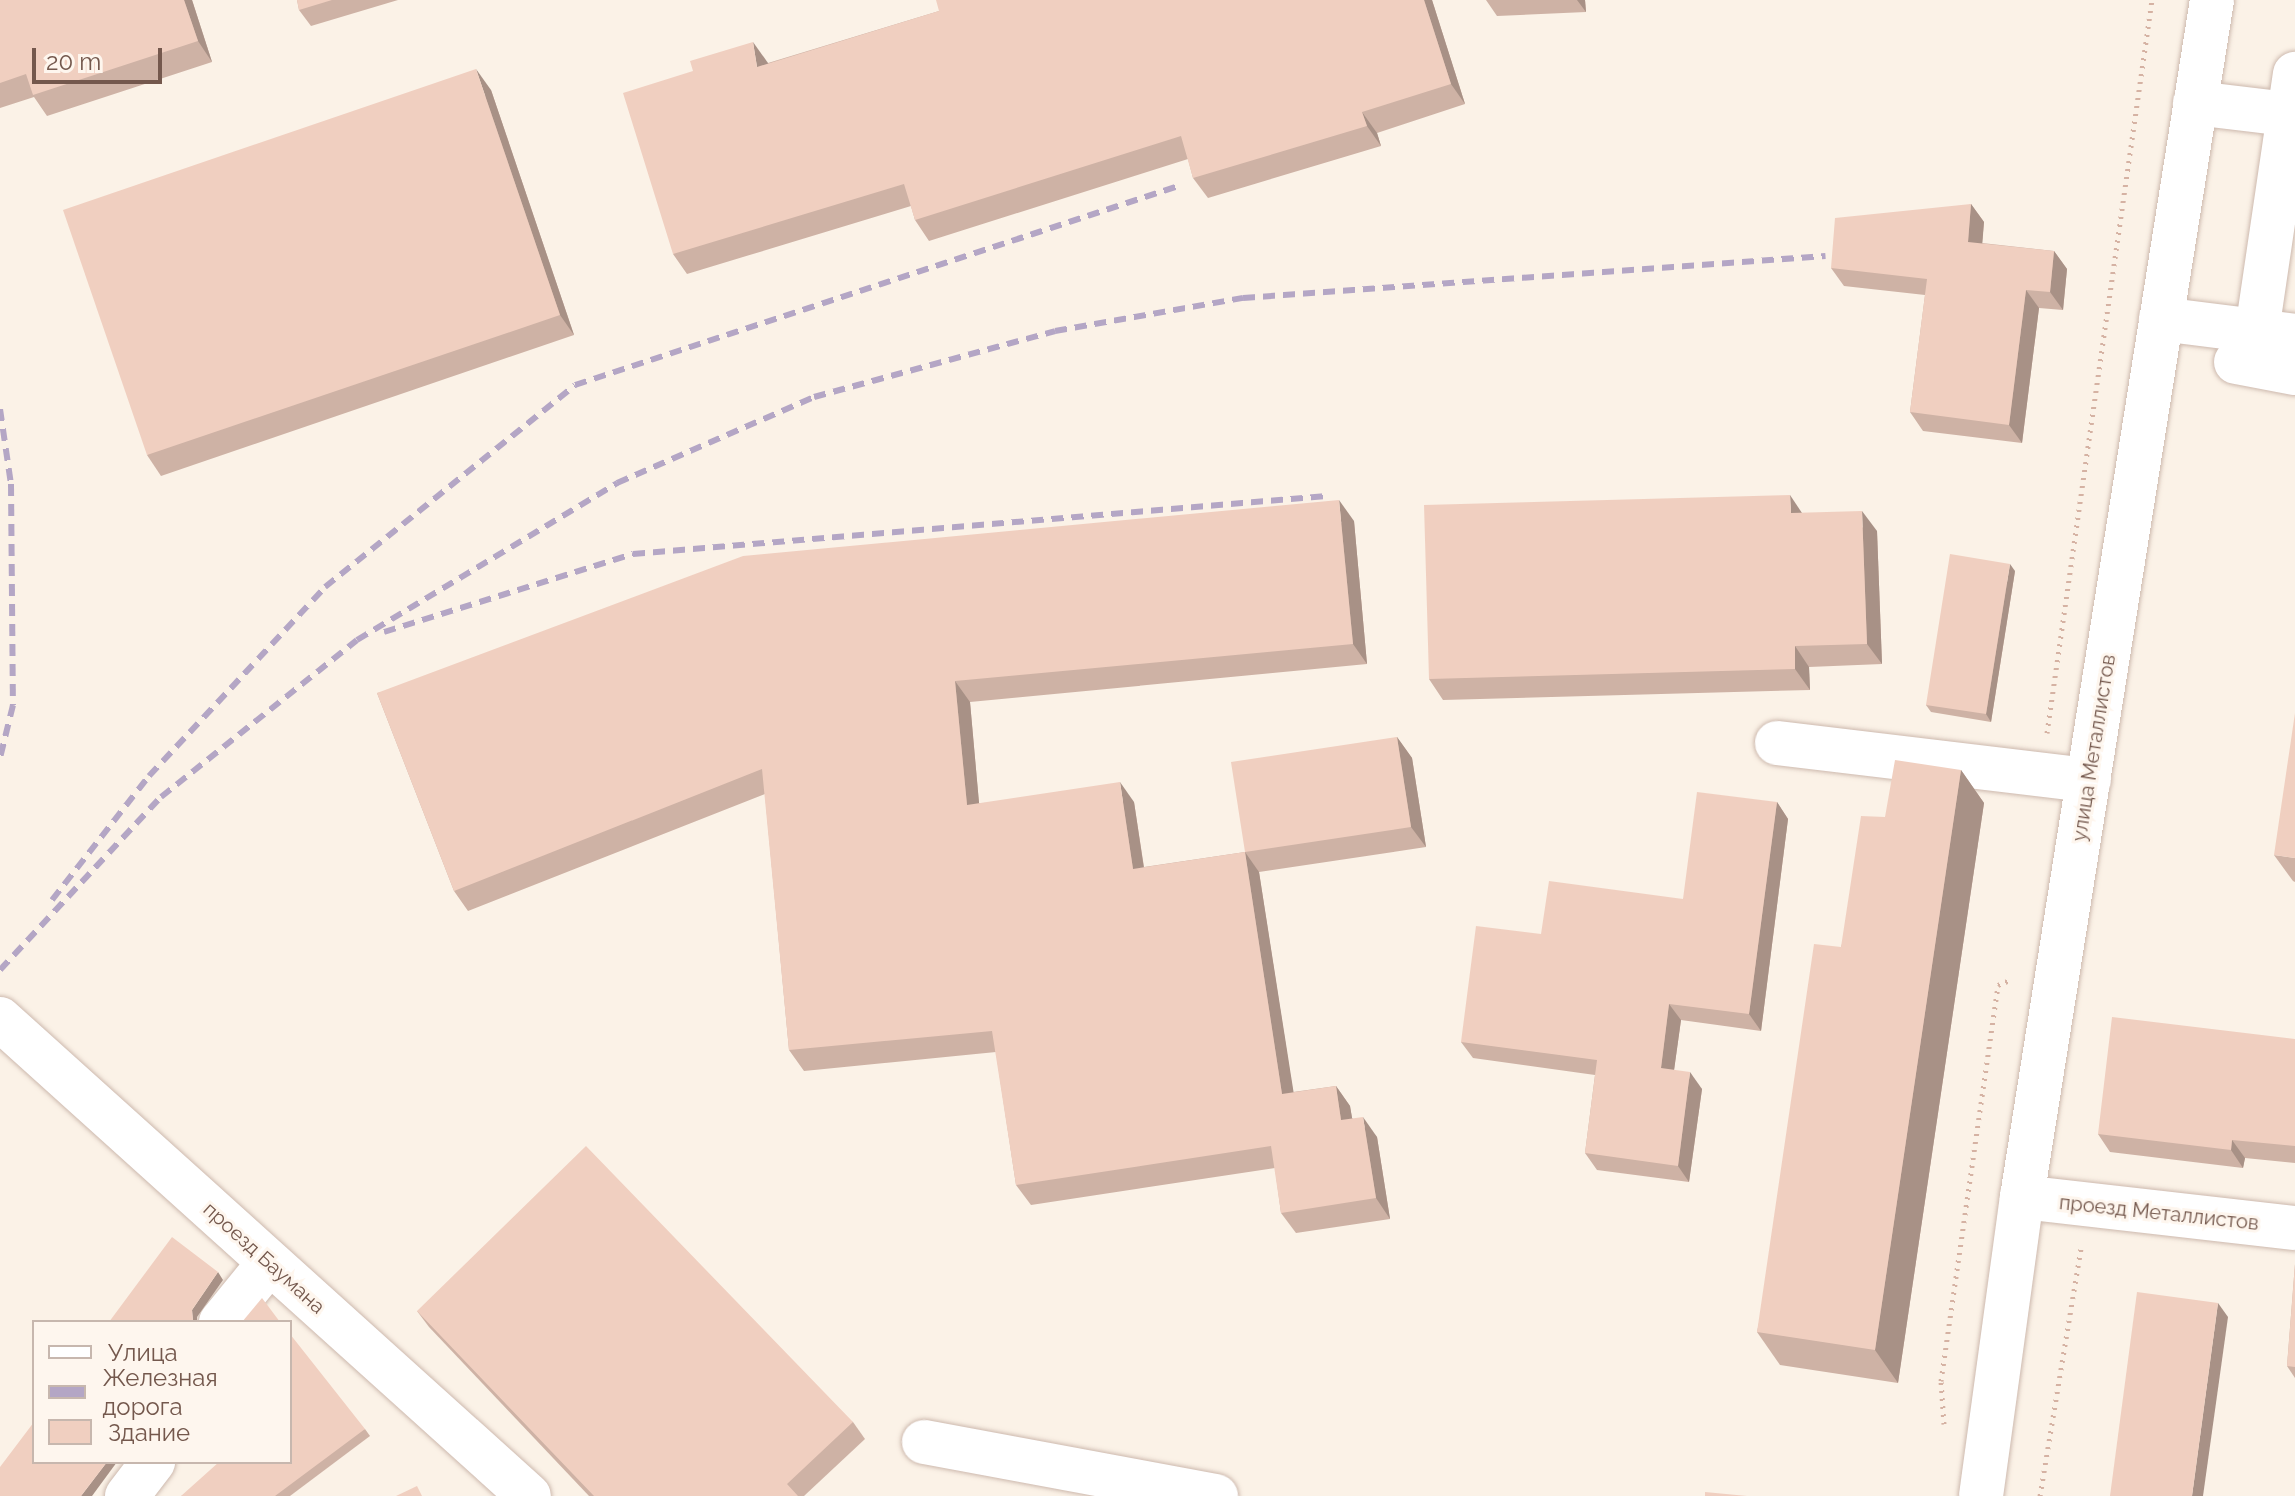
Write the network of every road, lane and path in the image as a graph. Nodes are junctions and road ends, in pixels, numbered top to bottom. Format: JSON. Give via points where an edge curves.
{"nodes":[{"id":1,"x":2152,"y":0,"type":"edge"},
{"id":2,"x":2212,"y":0,"type":"edge"},
{"id":3,"x":2293,"y":101,"type":"edge"},
{"id":4,"x":2195,"y":103,"type":"junction"},
{"id":5,"x":2161,"y":319,"type":"junction"},
{"id":6,"x":2262,"y":343,"type":"edge"},
{"id":7,"x":2295,"y":373,"type":"edge"},
{"id":8,"x":1777,"y":743,"type":"dead end"},
{"id":9,"x":2041,"y":774,"type":"junction"},
{"id":10,"x":2089,"y":780,"type":"junction"},
{"id":11,"x":2015,"y":977,"type":"dead end"},
{"id":12,"x":8,"y":1027,"type":"edge"},
{"id":13,"x":2022,"y":1197,"type":"junction"},
{"id":14,"x":2088,"y":1206,"type":"junction"},
{"id":15,"x":2295,"y":1228,"type":"edge"},
{"id":16,"x":269,"y":1263,"type":"junction"},
{"id":17,"x":223,"y":1320,"type":"edge"},
{"id":18,"x":1941,"y":1381,"type":"dead end"},
{"id":19,"x":924,"y":1442,"type":"dead end"},
{"id":20,"x":151,"y":1464,"type":"edge"},
{"id":21,"x":127,"y":1496,"type":"edge"},
{"id":22,"x":529,"y":1496,"type":"edge"},
{"id":23,"x":1216,"y":1496,"type":"edge"},
{"id":24,"x":1981,"y":1496,"type":"edge"},
{"id":25,"x":2040,"y":1496,"type":"edge"}],
"edges":[{"from":1,"to":9,"type":"path"},
{"from":2,"to":4,"type":"street","name":"улица Металлистов"},
{"from":3,"to":4,"type":"street"},
{"from":3,"to":6,"type":"street"},
{"from":4,"to":5,"type":"street","name":"улица Металлистов"},
{"from":5,"to":6,"type":"street"},
{"from":5,"to":10,"type":"street","name":"улица Металлистов"},
{"from":6,"to":7,"type":"street"},
{"from":8,"to":9,"type":"street"},
{"from":9,"to":10,"type":"street"},
{"from":10,"to":13,"type":"street","name":"улица Металлистов"},
{"from":11,"to":18,"type":"path","via":[[1998,985]]},
{"from":12,"to":16,"type":"street","name":"проезд Баумана"},
{"from":13,"to":14,"type":"street","name":"проезд Металлистов"},
{"from":13,"to":24,"type":"street","name":"улица Металлистов"},
{"from":14,"to":15,"type":"street","name":"проезд Металлистов"},
{"from":14,"to":25,"type":"path"},
{"from":16,"to":17,"type":"street"},
{"from":16,"to":22,"type":"street","name":"проезд Баумана"},
{"from":19,"to":23,"type":"street"},
{"from":20,"to":21,"type":"street"}]}
